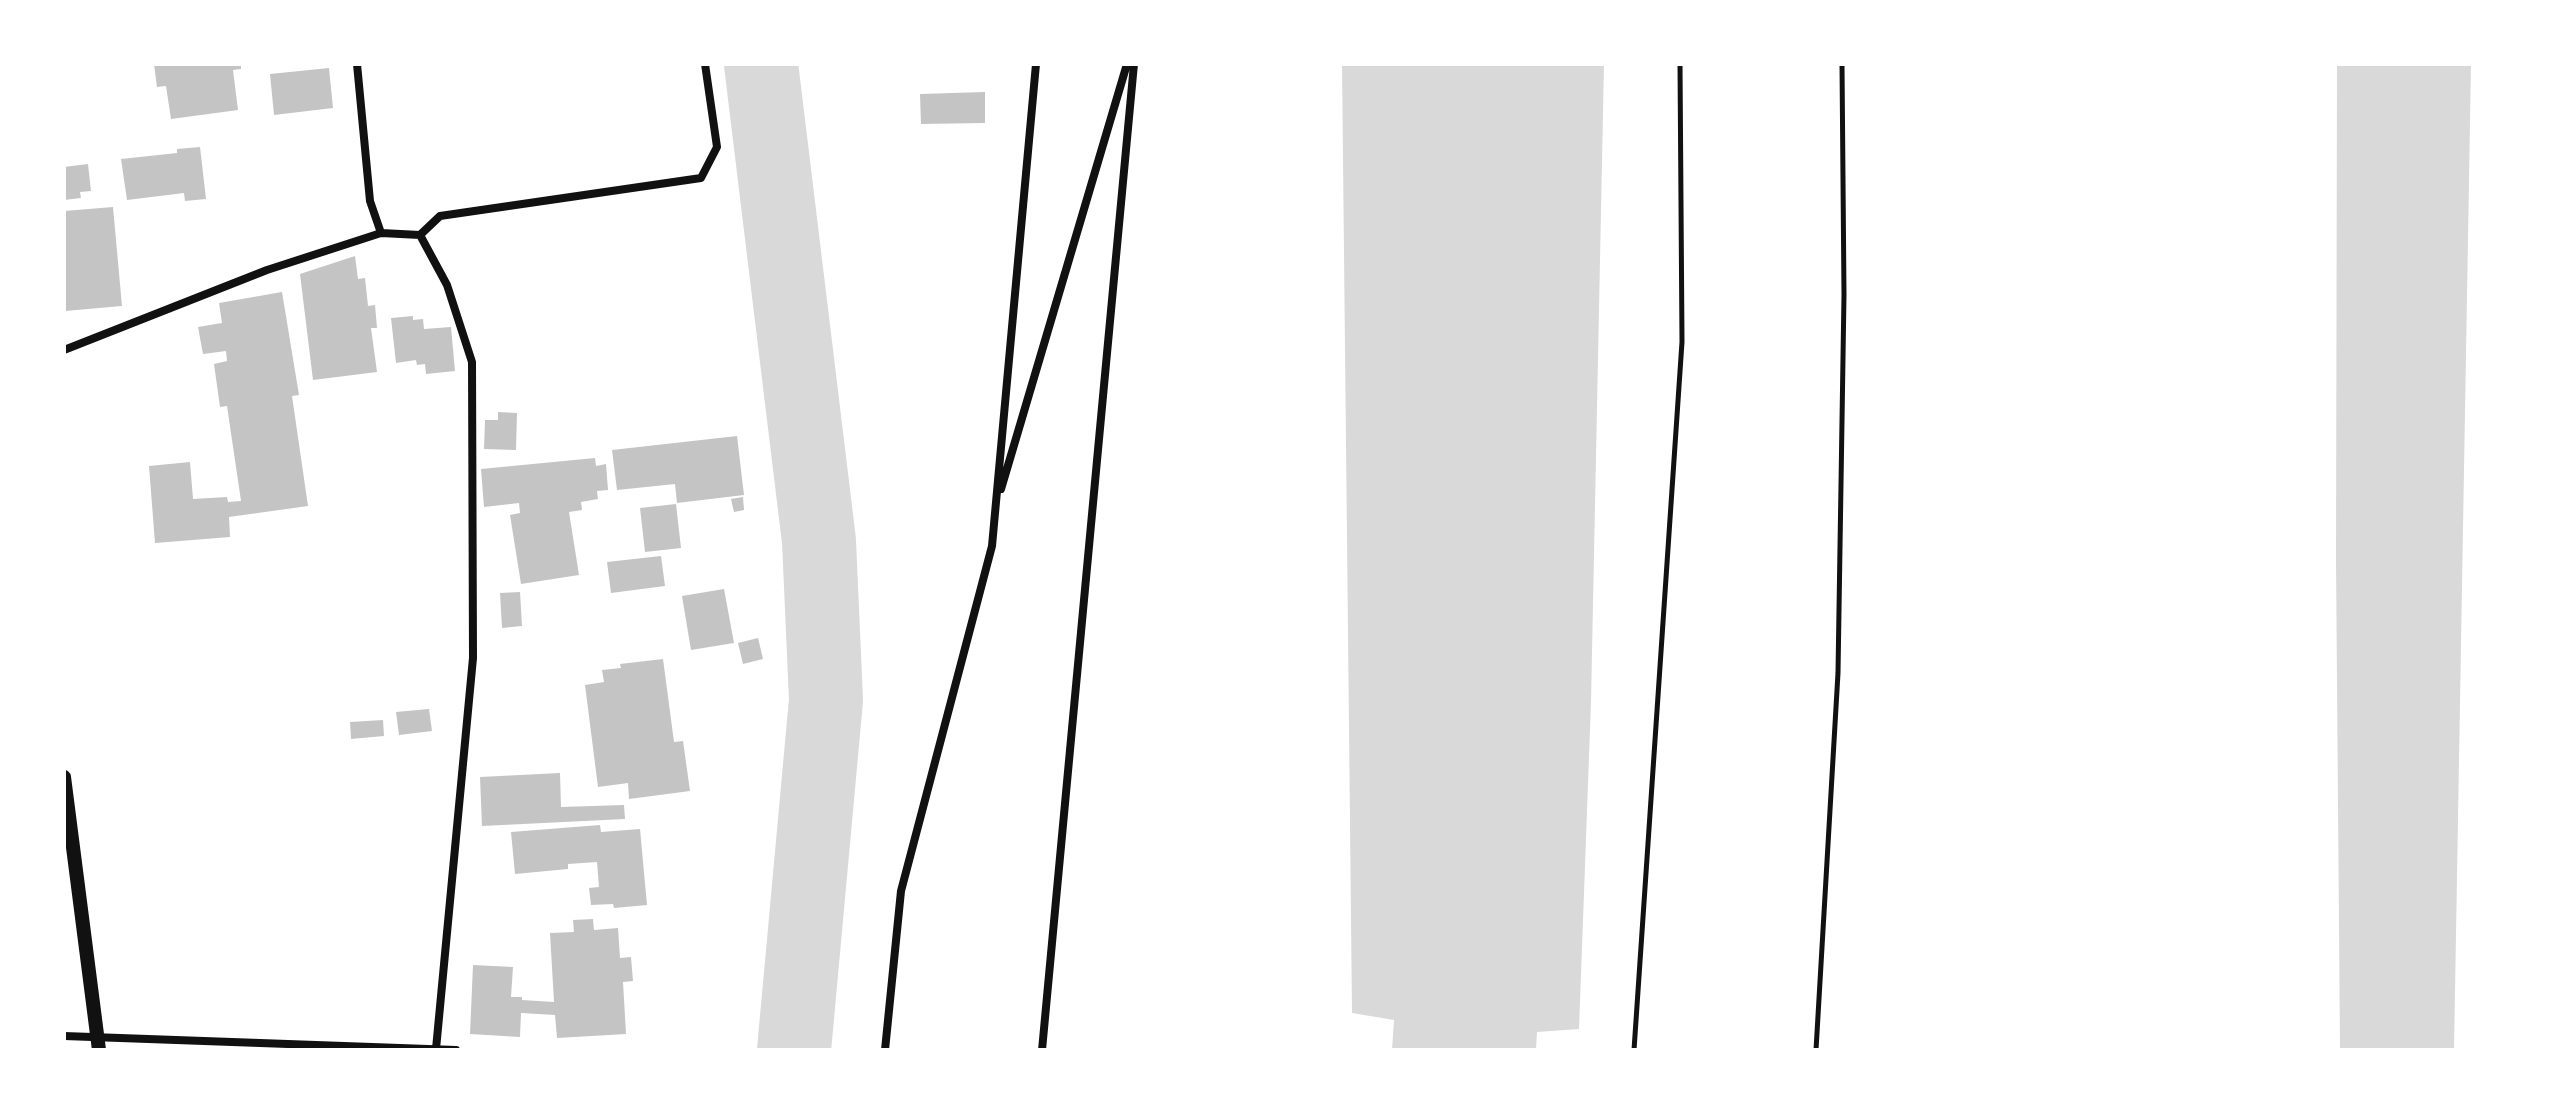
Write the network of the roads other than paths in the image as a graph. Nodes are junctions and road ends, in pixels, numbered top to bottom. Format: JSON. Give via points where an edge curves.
{"nodes":[{"id":1,"x":357,"y":64,"type":"edge"},
{"id":2,"x":705,"y":64,"type":"edge"},
{"id":3,"x":1036,"y":64,"type":"edge"},
{"id":4,"x":1127,"y":64,"type":"edge"},
{"id":5,"x":1134,"y":64,"type":"edge"},
{"id":6,"x":381,"y":233,"type":"junction"},
{"id":7,"x":420,"y":235,"type":"junction"},
{"id":8,"x":64,"y":350,"type":"edge"},
{"id":9,"x":996,"y":505,"type":"junction"},
{"id":10,"x":64,"y":777,"type":"edge"},
{"id":11,"x":64,"y":1036,"type":"edge"},
{"id":12,"x":99,"y":1044,"type":"edge"},
{"id":13,"x":436,"y":1049,"type":"edge"},
{"id":14,"x":456,"y":1050,"type":"edge"},
{"id":15,"x":885,"y":1050,"type":"edge"},
{"id":16,"x":1042,"y":1050,"type":"edge"}],
"edges":[{"from":1,"to":6,"type":"street","via":[[370,201]]},
{"from":2,"to":7,"type":"street","via":[[717,147],[701,178],[440,216]]},
{"from":3,"to":9,"type":"street"},
{"from":4,"to":9,"type":"street"},
{"from":5,"to":16,"type":"street"},
{"from":6,"to":7,"type":"street"},
{"from":6,"to":8,"type":"street","via":[[267,270]]},
{"from":7,"to":13,"type":"street","via":[[447,285],[472,362],[473,658]]},
{"from":9,"to":15,"type":"street","via":[[992,546],[901,891]]},
{"from":10,"to":12,"type":"street"},
{"from":11,"to":12,"type":"street"},
{"from":12,"to":13,"type":"street"},
{"from":13,"to":14,"type":"street"}]}
